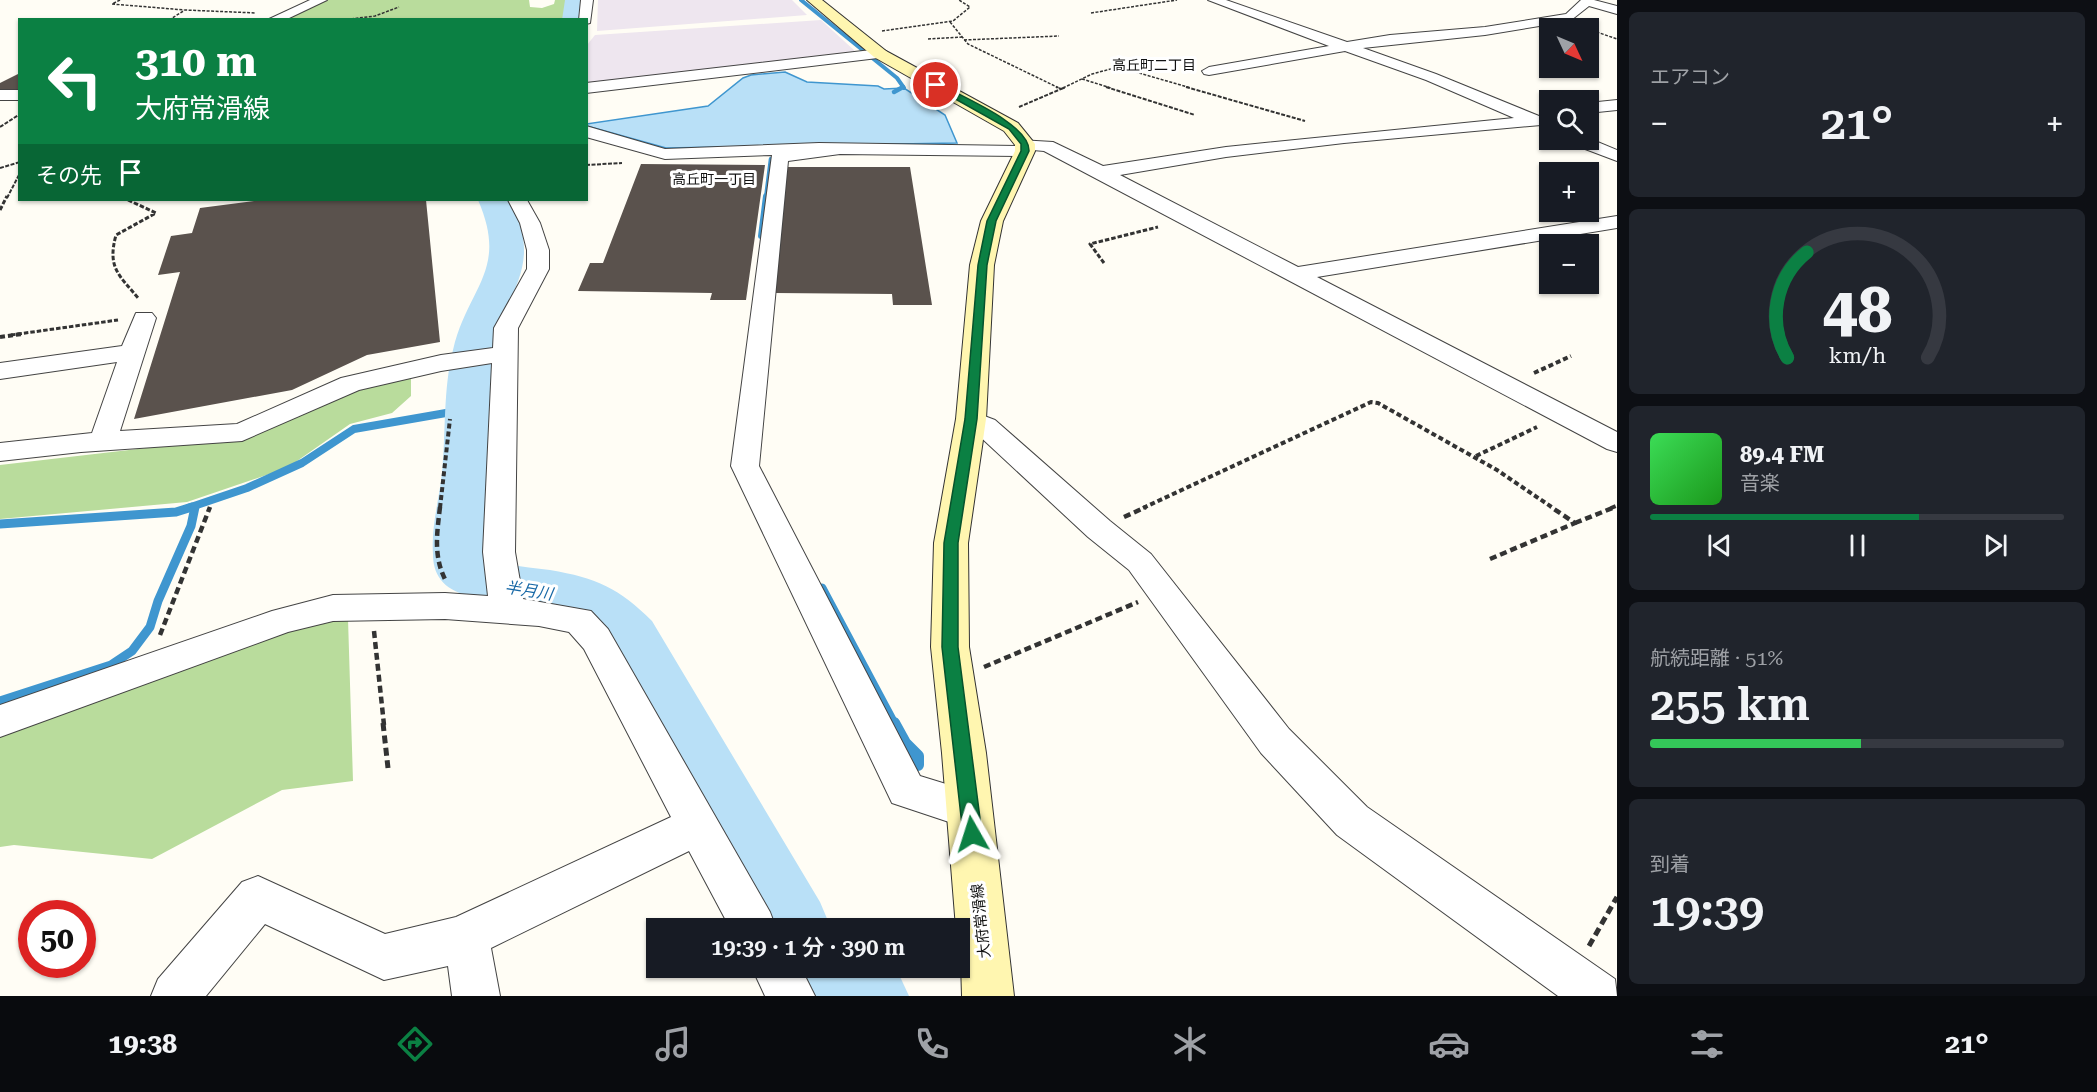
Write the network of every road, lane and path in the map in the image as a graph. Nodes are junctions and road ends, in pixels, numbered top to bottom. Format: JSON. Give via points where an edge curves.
{"nodes":[{"id":1,"x":120,"y":0,"type":"edge"},
{"id":2,"x":321,"y":0,"type":"edge"},
{"id":3,"x":587,"y":0,"type":"edge"},
{"id":4,"x":814,"y":0,"type":"edge"},
{"id":5,"x":958,"y":0,"type":"edge"},
{"id":6,"x":1177,"y":0,"type":"edge"},
{"id":7,"x":1214,"y":0,"type":"edge"},
{"id":8,"x":1587,"y":1,"type":"edge"},
{"id":9,"x":399,"y":8,"type":"dead end"},
{"id":10,"x":185,"y":10,"type":"junction"},
{"id":11,"x":1617,"y":10,"type":"edge"},
{"id":12,"x":1091,"y":13,"type":"dead end"},
{"id":13,"x":286,"y":14,"type":"junction"},
{"id":14,"x":172,"y":18,"type":"edge"},
{"id":15,"x":277,"y":18,"type":"edge"},
{"id":16,"x":358,"y":18,"type":"edge"},
{"id":17,"x":585,"y":18,"type":"edge"},
{"id":18,"x":950,"y":21,"type":"junction"},
{"id":19,"x":1599,"y":33,"type":"edge"},
{"id":20,"x":1059,"y":36,"type":"dead end"},
{"id":21,"x":928,"y":39,"type":"dead end"},
{"id":22,"x":963,"y":39,"type":"junction"},
{"id":23,"x":1617,"y":39,"type":"edge"},
{"id":24,"x":864,"y":40,"type":"junction"},
{"id":25,"x":1344,"y":46,"type":"junction"},
{"id":26,"x":880,"y":54,"type":"junction"},
{"id":27,"x":1209,"y":71,"type":"dead end"},
{"id":28,"x":1082,"y":79,"type":"junction"},
{"id":29,"x":588,"y":88,"type":"edge"},
{"id":30,"x":1061,"y":89,"type":"junction"},
{"id":31,"x":0,"y":95,"type":"edge"},
{"id":32,"x":18,"y":95,"type":"edge"},
{"id":33,"x":1617,"y":105,"type":"edge"},
{"id":34,"x":1599,"y":107,"type":"edge"},
{"id":35,"x":1012,"y":111,"type":"dead end"},
{"id":36,"x":18,"y":115,"type":"edge"},
{"id":37,"x":1195,"y":115,"type":"dead end"},
{"id":38,"x":1539,"y":120,"type":"edge"},
{"id":39,"x":1539,"y":120,"type":"edge"},
{"id":40,"x":1305,"y":121,"type":"dead end"},
{"id":41,"x":0,"y":126,"type":"edge"},
{"id":42,"x":588,"y":131,"type":"edge"},
{"id":43,"x":1025,"y":147,"type":"junction"},
{"id":44,"x":836,"y":148,"type":"junction"},
{"id":45,"x":1599,"y":149,"type":"edge"},
{"id":46,"x":1617,"y":156,"type":"edge"},
{"id":47,"x":18,"y":163,"type":"edge"},
{"id":48,"x":626,"y":163,"type":"dead end"},
{"id":49,"x":588,"y":165,"type":"edge"},
{"id":50,"x":0,"y":168,"type":"edge"},
{"id":51,"x":1102,"y":172,"type":"junction"},
{"id":52,"x":18,"y":177,"type":"edge"},
{"id":53,"x":130,"y":201,"type":"edge"},
{"id":54,"x":519,"y":201,"type":"edge"},
{"id":55,"x":0,"y":210,"type":"edge"},
{"id":56,"x":1191,"y":219,"type":"junction"},
{"id":57,"x":1617,"y":222,"type":"edge"},
{"id":58,"x":1104,"y":263,"type":"dead end"},
{"id":59,"x":1294,"y":274,"type":"junction"},
{"id":60,"x":144,"y":316,"type":"junction"},
{"id":61,"x":0,"y":337,"type":"edge"},
{"id":62,"x":133,"y":352,"type":"junction"},
{"id":63,"x":495,"y":354,"type":"junction"},
{"id":64,"x":1571,"y":356,"type":"dead end"},
{"id":65,"x":0,"y":371,"type":"edge"},
{"id":66,"x":1507,"y":386,"type":"junction"},
{"id":67,"x":1563,"y":415,"type":"junction"},
{"id":68,"x":450,"y":419,"type":"dead end"},
{"id":69,"x":971,"y":419,"type":"junction"},
{"id":70,"x":103,"y":442,"type":"junction"},
{"id":71,"x":1617,"y":443,"type":"edge"},
{"id":72,"x":0,"y":452,"type":"edge"},
{"id":73,"x":1475,"y":456,"type":"junction"},
{"id":74,"x":1616,"y":506,"type":"edge"},
{"id":75,"x":210,"y":507,"type":"dead end"},
{"id":76,"x":1575,"y":523,"type":"junction"},
{"id":77,"x":1099,"y":529,"type":"junction"},
{"id":78,"x":1490,"y":560,"type":"dead end"},
{"id":79,"x":505,"y":592,"type":"junction"},
{"id":80,"x":1163,"y":592,"type":"junction"},
{"id":81,"x":371,"y":606,"type":"junction"},
{"id":82,"x":445,"y":606,"type":"junction"},
{"id":83,"x":150,"y":668,"type":"junction"},
{"id":84,"x":954,"y":675,"type":"junction"},
{"id":85,"x":0,"y":722,"type":"edge"},
{"id":86,"x":388,"y":768,"type":"dead end"},
{"id":87,"x":970,"y":810,"type":"junction"},
{"id":88,"x":698,"y":825,"type":"junction"},
{"id":89,"x":1617,"y":897,"type":"edge"},
{"id":90,"x":749,"y":918,"type":"edge"},
{"id":91,"x":466,"y":936,"type":"junction"},
{"id":92,"x":986,"y":973,"type":"edge"},
{"id":93,"x":781,"y":978,"type":"edge"},
{"id":94,"x":1587,"y":988,"type":"edge"},
{"id":95,"x":175,"y":996,"type":"edge"},
{"id":96,"x":476,"y":996,"type":"edge"},
{"id":97,"x":791,"y":996,"type":"edge"}],
"edges":[{"from":1,"to":10,"type":"path","via":[[112,4]]},
{"from":2,"to":13,"type":"street"},
{"from":3,"to":17,"type":"street"},
{"from":4,"to":24,"type":"main road"},
{"from":5,"to":18,"type":"path","via":[[970,7]]},
{"from":6,"to":12,"type":"path"},
{"from":7,"to":25,"type":"street"},
{"from":8,"to":11,"type":"street"},
{"from":8,"to":25,"type":"street","via":[[1570,17],[1485,31]]},
{"from":9,"to":16,"type":"path"},
{"from":10,"to":13,"type":"path"},
{"from":10,"to":14,"type":"path"},
{"from":13,"to":15,"type":"street"},
{"from":18,"to":22,"type":"path"},
{"from":18,"to":24,"type":"path","via":[[873,33]]},
{"from":19,"to":23,"type":"path"},
{"from":20,"to":22,"type":"path"},
{"from":21,"to":22,"type":"path"},
{"from":22,"to":30,"type":"path"},
{"from":24,"to":26,"type":"main road"},
{"from":25,"to":27,"type":"street"},
{"from":25,"to":38,"type":"street"},
{"from":26,"to":29,"type":"street"},
{"from":26,"to":43,"type":"main road","via":[[1011,127],[1022,137]]},
{"from":28,"to":30,"type":"path"},
{"from":28,"to":37,"type":"path"},
{"from":28,"to":40,"type":"path","via":[[1102,70],[1125,68]]},
{"from":30,"to":35,"type":"path"},
{"from":31,"to":32,"type":"street"},
{"from":33,"to":34,"type":"street"},
{"from":36,"to":41,"type":"path"},
{"from":39,"to":51,"type":"street","via":[[1226,152]]},
{"from":42,"to":44,"type":"street","via":[[665,154]]},
{"from":43,"to":44,"type":"street"},
{"from":43,"to":51,"type":"street","via":[[1047,146]]},
{"from":43,"to":69,"type":"main road","name":"大府常滑線","via":[[992,221],[982,265]]},
{"from":44,"to":87,"type":"street","via":[[780,157],[745,466],[906,790]]},
{"from":45,"to":46,"type":"street"},
{"from":47,"to":50,"type":"path"},
{"from":48,"to":49,"type":"path"},
{"from":51,"to":56,"type":"street"},
{"from":52,"to":55,"type":"path"},
{"from":53,"to":60,"type":"path","via":[[156,213],[116,235],[110,261],[138,298]]},
{"from":54,"to":63,"type":"street","via":[[538,250],[538,269]]},
{"from":56,"to":58,"type":"path","via":[[1090,244]]},
{"from":56,"to":59,"type":"street"},
{"from":57,"to":59,"type":"street"},
{"from":59,"to":66,"type":"street"},
{"from":60,"to":61,"type":"path"},
{"from":60,"to":62,"type":"street"},
{"from":62,"to":65,"type":"street"},
{"from":62,"to":70,"type":"street"},
{"from":63,"to":70,"type":"street","via":[[350,384],[242,432]]},
{"from":63,"to":79,"type":"street"},
{"from":64,"to":66,"type":"path"},
{"from":66,"to":67,"type":"street"},
{"from":67,"to":71,"type":"street"},
{"from":67,"to":73,"type":"path"},
{"from":68,"to":82,"type":"path","via":[[435,542],[438,566],[446,580]]},
{"from":69,"to":77,"type":"street","via":[[985,426]]},
{"from":69,"to":84,"type":"main road","name":"大府常滑線","via":[[951,543],[950,647]]},
{"from":70,"to":72,"type":"street"},
{"from":73,"to":76,"type":"path"},
{"from":73,"to":77,"type":"path","via":[[1394,410],[1371,402]]},
{"from":74,"to":76,"type":"path"},
{"from":75,"to":83,"type":"path"},
{"from":76,"to":78,"type":"path"},
{"from":77,"to":80,"type":"street","via":[[1140,562]]},
{"from":79,"to":82,"type":"street"},
{"from":79,"to":88,"type":"street","via":[[579,620],[596,639]]},
{"from":80,"to":84,"type":"path","via":[[967,675]]},
{"from":80,"to":94,"type":"street","via":[[1275,741],[1352,821]]},
{"from":81,"to":82,"type":"street"},
{"from":81,"to":83,"type":"street","via":[[333,608],[284,620]]},
{"from":81,"to":86,"type":"path"},
{"from":83,"to":85,"type":"street"},
{"from":84,"to":87,"type":"main road","name":"大府常滑線"},
{"from":87,"to":92,"type":"main road","name":"大府常滑線"},
{"from":88,"to":90,"type":"street"},
{"from":88,"to":91,"type":"street"},
{"from":89,"to":94,"type":"path","via":[[1589,946]]},
{"from":91,"to":95,"type":"street","via":[[443,945],[384,957],[258,898]]},
{"from":91,"to":96,"type":"street"},
{"from":93,"to":97,"type":"street"}]}
